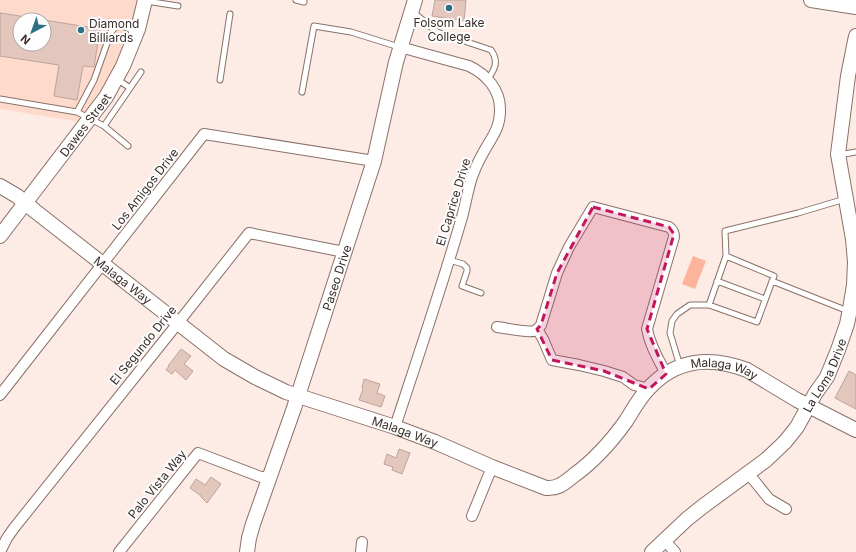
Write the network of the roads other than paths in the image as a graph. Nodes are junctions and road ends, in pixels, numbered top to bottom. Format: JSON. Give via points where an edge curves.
{"nodes":[{"id":1,"x":145,"y":0,"type":"edge"},
{"id":2,"x":296,"y":0,"type":"edge"},
{"id":3,"x":304,"y":0,"type":"edge"},
{"id":4,"x":811,"y":0,"type":"edge"},
{"id":5,"x":178,"y":6,"type":"dead end"},
{"id":6,"x":414,"y":6,"type":"edge"},
{"id":7,"x":856,"y":8,"type":"edge"},
{"id":8,"x":230,"y":14,"type":"dead end"},
{"id":9,"x":137,"y":32,"type":"junction"},
{"id":10,"x":856,"y":36,"type":"edge"},
{"id":11,"x":400,"y":47,"type":"junction"},
{"id":12,"x":851,"y":70,"type":"edge"},
{"id":13,"x":141,"y":72,"type":"dead end"},
{"id":14,"x":117,"y":79,"type":"junction"},
{"id":15,"x":488,"y":79,"type":"junction"},
{"id":16,"x":220,"y":80,"type":"dead end"},
{"id":17,"x":130,"y":88,"type":"junction"},
{"id":18,"x":302,"y":92,"type":"dead end"},
{"id":19,"x":0,"y":99,"type":"edge"},
{"id":20,"x":77,"y":112,"type":"junction"},
{"id":21,"x":91,"y":118,"type":"junction"},
{"id":22,"x":104,"y":126,"type":"junction"},
{"id":23,"x":128,"y":146,"type":"dead end"},
{"id":24,"x":856,"y":152,"type":"edge"},
{"id":25,"x":838,"y":155,"type":"junction"},
{"id":26,"x":374,"y":160,"type":"junction"},
{"id":27,"x":0,"y":186,"type":"edge"},
{"id":28,"x":846,"y":198,"type":"junction"},
{"id":29,"x":25,"y":203,"type":"junction"},
{"id":30,"x":0,"y":236,"type":"edge"},
{"id":31,"x":344,"y":252,"type":"junction"},
{"id":32,"x":726,"y":256,"type":"junction"},
{"id":33,"x":449,"y":260,"type":"junction"},
{"id":34,"x":102,"y":264,"type":"junction"},
{"id":35,"x":717,"y":281,"type":"junction"},
{"id":36,"x":772,"y":281,"type":"junction"},
{"id":37,"x":481,"y":293,"type":"dead end"},
{"id":38,"x":765,"y":299,"type":"junction"},
{"id":39,"x":709,"y":305,"type":"junction"},
{"id":40,"x":852,"y":305,"type":"edge"},
{"id":41,"x":178,"y":323,"type":"junction"},
{"id":42,"x":497,"y":327,"type":"dead end"},
{"id":43,"x":537,"y":329,"type":"junction"},
{"id":44,"x":681,"y":366,"type":"junction"},
{"id":45,"x":666,"y":374,"type":"junction"},
{"id":46,"x":648,"y":388,"type":"junction"},
{"id":47,"x":0,"y":395,"type":"edge"},
{"id":48,"x":298,"y":396,"type":"junction"},
{"id":49,"x":809,"y":406,"type":"junction"},
{"id":50,"x":395,"y":427,"type":"junction"},
{"id":51,"x":856,"y":430,"type":"edge"},
{"id":52,"x":492,"y":467,"type":"junction"},
{"id":53,"x":748,"y":473,"type":"junction"},
{"id":54,"x":269,"y":477,"type":"junction"},
{"id":55,"x":786,"y":509,"type":"dead end"},
{"id":56,"x":472,"y":516,"type":"dead end"},
{"id":57,"x":664,"y":540,"type":"junction"},
{"id":58,"x":0,"y":552,"type":"edge"},
{"id":59,"x":119,"y":552,"type":"edge"},
{"id":60,"x":247,"y":552,"type":"edge"},
{"id":61,"x":652,"y":552,"type":"edge"},
{"id":62,"x":675,"y":552,"type":"edge"}],
"edges":[{"from":1,"to":5,"type":"lane"},
{"from":1,"to":9,"type":"street","name":"Dawes Street"},
{"from":2,"to":3,"type":"lane"},
{"from":4,"to":7,"type":"street"},
{"from":6,"to":11,"type":"street","name":"Paseo Drive"},
{"from":6,"to":15,"type":"lane","via":[[437,32],[491,50],[496,64]]},
{"from":8,"to":16,"type":"lane"},
{"from":9,"to":14,"type":"street","name":"Dawes Street"},
{"from":9,"to":20,"type":"lane","via":[[118,24],[111,32],[94,80]]},
{"from":10,"to":12,"type":"street","name":"La Loma Drive"},
{"from":11,"to":15,"type":"street","name":"El Caprice Drive","via":[[469,66]]},
{"from":11,"to":18,"type":"lane","via":[[351,32],[314,26]]},
{"from":11,"to":26,"type":"street","name":"Paseo Drive"},
{"from":12,"to":25,"type":"street","name":"La Loma Drive"},
{"from":13,"to":17,"type":"lane"},
{"from":14,"to":17,"type":"lane"},
{"from":14,"to":21,"type":"street","name":"Dawes Street"},
{"from":15,"to":33,"type":"street","name":"El Caprice Drive","via":[[499,100],[499,123],[476,166]]},
{"from":17,"to":22,"type":"lane"},
{"from":19,"to":20,"type":"lane"},
{"from":20,"to":21,"type":"lane"},
{"from":21,"to":22,"type":"lane"},
{"from":21,"to":29,"type":"street","name":"Dawes Street"},
{"from":22,"to":23,"type":"lane"},
{"from":24,"to":25,"type":"lane"},
{"from":25,"to":28,"type":"street","name":"La Loma Drive"},
{"from":26,"to":31,"type":"street","name":"Paseo Drive"},
{"from":26,"to":34,"type":"street","name":"Los Amigos Drive","via":[[204,134]]},
{"from":27,"to":29,"type":"street","name":"Malaga Way"},
{"from":28,"to":32,"type":"lane","via":[[725,231]]},
{"from":28,"to":40,"type":"street","name":"La Loma Drive","via":[[854,239]]},
{"from":29,"to":30,"type":"street","name":"Dawes Street"},
{"from":29,"to":34,"type":"street","name":"Malaga Way"},
{"from":31,"to":41,"type":"street","name":"El Segundo Drive","via":[[249,233]]},
{"from":31,"to":48,"type":"street","name":"Paseo Drive"},
{"from":32,"to":35,"type":"lane"},
{"from":32,"to":36,"type":"lane","via":[[774,276]]},
{"from":33,"to":37,"type":"lane","via":[[463,264],[467,268],[462,286]]},
{"from":33,"to":50,"type":"street","name":"El Caprice Drive"},
{"from":34,"to":41,"type":"street","name":"Malaga Way"},
{"from":34,"to":47,"type":"street","name":"Los Amigos Drive"},
{"from":35,"to":38,"type":"lane"},
{"from":35,"to":39,"type":"lane"},
{"from":36,"to":38,"type":"lane"},
{"from":36,"to":40,"type":"lane"},
{"from":38,"to":39,"type":"lane","via":[[757,322]]},
{"from":39,"to":44,"type":"lane","via":[[690,305],[672,321],[670,333]]},
{"from":40,"to":49,"type":"street","name":"La Loma Drive","via":[[827,377]]},
{"from":41,"to":48,"type":"street","name":"Malaga Way","via":[[224,359],[255,378]]},
{"from":41,"to":58,"type":"street","name":"El Segundo Drive","via":[[14,528]]},
{"from":42,"to":43,"type":"street","via":[[530,332]]},
{"from":43,"to":45,"type":"street","via":[[541,325],[557,273],[593,207],[669,228],[674,237],[648,330],[651,345]]},
{"from":43,"to":46,"type":"street","via":[[552,360],[604,371],[623,377],[634,385]]},
{"from":44,"to":45,"type":"street","name":"Malaga Way"},
{"from":44,"to":49,"type":"street","name":"Malaga Way","via":[[708,362],[739,367]]},
{"from":45,"to":46,"type":"street","name":"Malaga Way"},
{"from":46,"to":52,"type":"street","name":"Malaga Way","via":[[608,443],[582,470],[559,486],[553,489],[546,488]]},
{"from":48,"to":50,"type":"street","name":"Malaga Way"},
{"from":48,"to":54,"type":"street","name":"Paseo Drive"},
{"from":49,"to":51,"type":"street","name":"Malaga Way"},
{"from":49,"to":53,"type":"street","name":"La Loma Drive","via":[[785,442]]},
{"from":50,"to":52,"type":"street","name":"Malaga Way"},
{"from":52,"to":56,"type":"street"},
{"from":53,"to":55,"type":"street","via":[[769,500]]},
{"from":53,"to":57,"type":"street","name":"La Loma Drive","via":[[702,507]]},
{"from":54,"to":59,"type":"street","name":"Palo Vista Way","via":[[261,477],[198,453]]},
{"from":54,"to":60,"type":"street","name":"Paseo Drive","via":[[249,538]]},
{"from":57,"to":61,"type":"street","name":"La Loma Drive"},
{"from":57,"to":62,"type":"street"}]}
